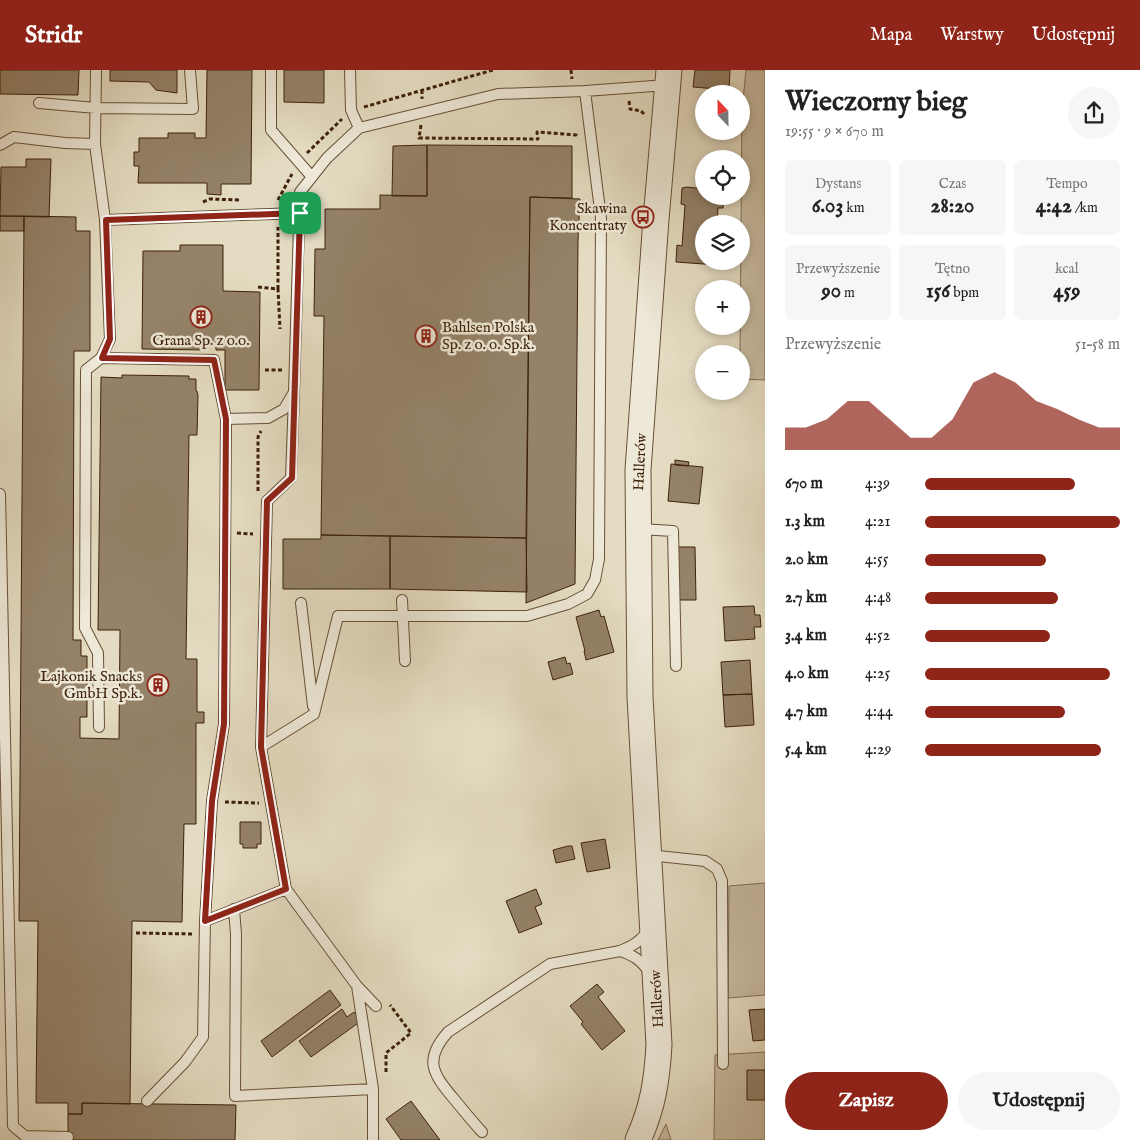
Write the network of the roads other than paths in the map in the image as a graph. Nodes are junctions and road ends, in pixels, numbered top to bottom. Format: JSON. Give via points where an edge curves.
{"nodes":[{"id":1,"x":96,"y":70,"type":"edge"},
{"id":2,"x":190,"y":70,"type":"edge"},
{"id":3,"x":271,"y":70,"type":"edge"},
{"id":4,"x":350,"y":70,"type":"edge"},
{"id":5,"x":668,"y":77,"type":"edge"},
{"id":6,"x":585,"y":91,"type":"junction"},
{"id":7,"x":39,"y":103,"type":"dead end"},
{"id":8,"x":96,"y":108,"type":"junction"},
{"id":9,"x":359,"y":128,"type":"junction"},
{"id":10,"x":95,"y":144,"type":"junction"},
{"id":11,"x":0,"y":145,"type":"edge"},
{"id":12,"x":312,"y":177,"type":"junction"},
{"id":13,"x":300,"y":213,"type":"junction"},
{"id":14,"x":106,"y":220,"type":"junction"},
{"id":15,"x":102,"y":358,"type":"junction"},
{"id":16,"x":294,"y":392,"type":"junction"},
{"id":17,"x":226,"y":419,"type":"junction"},
{"id":18,"x":0,"y":494,"type":"edge"},
{"id":19,"x":638,"y":529,"type":"junction"},
{"id":20,"x":402,"y":600,"type":"dead end"},
{"id":21,"x":301,"y":603,"type":"dead end"},
{"id":22,"x":403,"y":616,"type":"junction"},
{"id":23,"x":405,"y":661,"type":"dead end"},
{"id":24,"x":676,"y":666,"type":"dead end"},
{"id":25,"x":314,"y":714,"type":"junction"},
{"id":26,"x":98,"y":727,"type":"dead end"},
{"id":27,"x":261,"y":747,"type":"junction"},
{"id":28,"x":649,"y":855,"type":"junction"},
{"id":29,"x":286,"y":889,"type":"junction"},
{"id":30,"x":234,"y":910,"type":"junction"},
{"id":31,"x":653,"y":916,"type":"junction"},
{"id":32,"x":205,"y":921,"type":"junction"},
{"id":33,"x":620,"y":951,"type":"junction"},
{"id":34,"x":656,"y":982,"type":"junction"},
{"id":35,"x":357,"y":986,"type":"junction"},
{"id":36,"x":376,"y":1006,"type":"dead end"},
{"id":37,"x":723,"y":1064,"type":"dead end"},
{"id":38,"x":373,"y":1089,"type":"junction"},
{"id":39,"x":147,"y":1101,"type":"dead end"},
{"id":40,"x":482,"y":1132,"type":"dead end"},
{"id":41,"x":68,"y":1137,"type":"dead end"},
{"id":42,"x":25,"y":1138,"type":"edge"},
{"id":43,"x":373,"y":1140,"type":"edge"},
{"id":44,"x":638,"y":1140,"type":"edge"}],
"edges":[{"from":1,"to":8,"type":"lane"},
{"from":2,"to":8,"type":"lane","via":[[193,110]]},
{"from":3,"to":12,"type":"lane","via":[[271,130]]},
{"from":4,"to":9,"type":"lane","via":[[351,110]]},
{"from":5,"to":6,"type":"lane"},
{"from":5,"to":19,"type":"street","name":"Hallerów","via":[[639,461]]},
{"from":6,"to":9,"type":"lane","via":[[498,94]]},
{"from":6,"to":22,"type":"lane","via":[[601,218],[598,559],[595,580],[587,594],[574,601],[527,616]]},
{"from":7,"to":8,"type":"lane"},
{"from":8,"to":10,"type":"lane"},
{"from":9,"to":12,"type":"lane"},
{"from":10,"to":11,"type":"lane","via":[[14,137]]},
{"from":10,"to":14,"type":"lane"},
{"from":12,"to":13,"type":"lane","via":[[300,192]]},
{"from":13,"to":14,"type":"lane"},
{"from":13,"to":16,"type":"lane"},
{"from":14,"to":15,"type":"lane","via":[[110,339]]},
{"from":15,"to":17,"type":"lane","via":[[214,360]]},
{"from":15,"to":26,"type":"lane","via":[[86,370],[84,628],[98,653]]},
{"from":16,"to":17,"type":"lane","via":[[284,409],[268,418]]},
{"from":16,"to":27,"type":"lane","via":[[292,478],[267,501]]},
{"from":17,"to":32,"type":"lane","via":[[224,724],[212,801]]},
{"from":18,"to":42,"type":"lane","via":[[13,1126]]},
{"from":19,"to":24,"type":"lane","via":[[673,531]]},
{"from":19,"to":28,"type":"street","name":"Hallerów","via":[[640,697]]},
{"from":20,"to":22,"type":"lane"},
{"from":21,"to":25,"type":"lane"},
{"from":22,"to":23,"type":"lane"},
{"from":22,"to":25,"type":"lane","via":[[338,616]]},
{"from":25,"to":27,"type":"lane"},
{"from":27,"to":29,"type":"lane"},
{"from":28,"to":31,"type":"street","name":"Hallerów"},
{"from":28,"to":37,"type":"lane","via":[[705,860],[717,869],[722,881]]},
{"from":29,"to":30,"type":"lane"},
{"from":29,"to":35,"type":"lane"},
{"from":30,"to":32,"type":"lane"},
{"from":30,"to":38,"type":"lane","via":[[235,1096]]},
{"from":31,"to":33,"type":"lane","via":[[643,938],[634,946]]},
{"from":31,"to":34,"type":"street","name":"Hallerów"},
{"from":32,"to":39,"type":"lane","via":[[203,1037],[185,1062]]},
{"from":33,"to":34,"type":"lane","via":[[633,955]]},
{"from":33,"to":40,"type":"lane","via":[[550,964],[448,1032],[439,1043],[434,1056],[438,1081]]},
{"from":34,"to":44,"type":"street","name":"Hallerów","via":[[657,1074],[654,1098]]},
{"from":35,"to":36,"type":"lane"},
{"from":35,"to":38,"type":"lane"},
{"from":38,"to":43,"type":"lane"},
{"from":41,"to":42,"type":"lane"}]}
